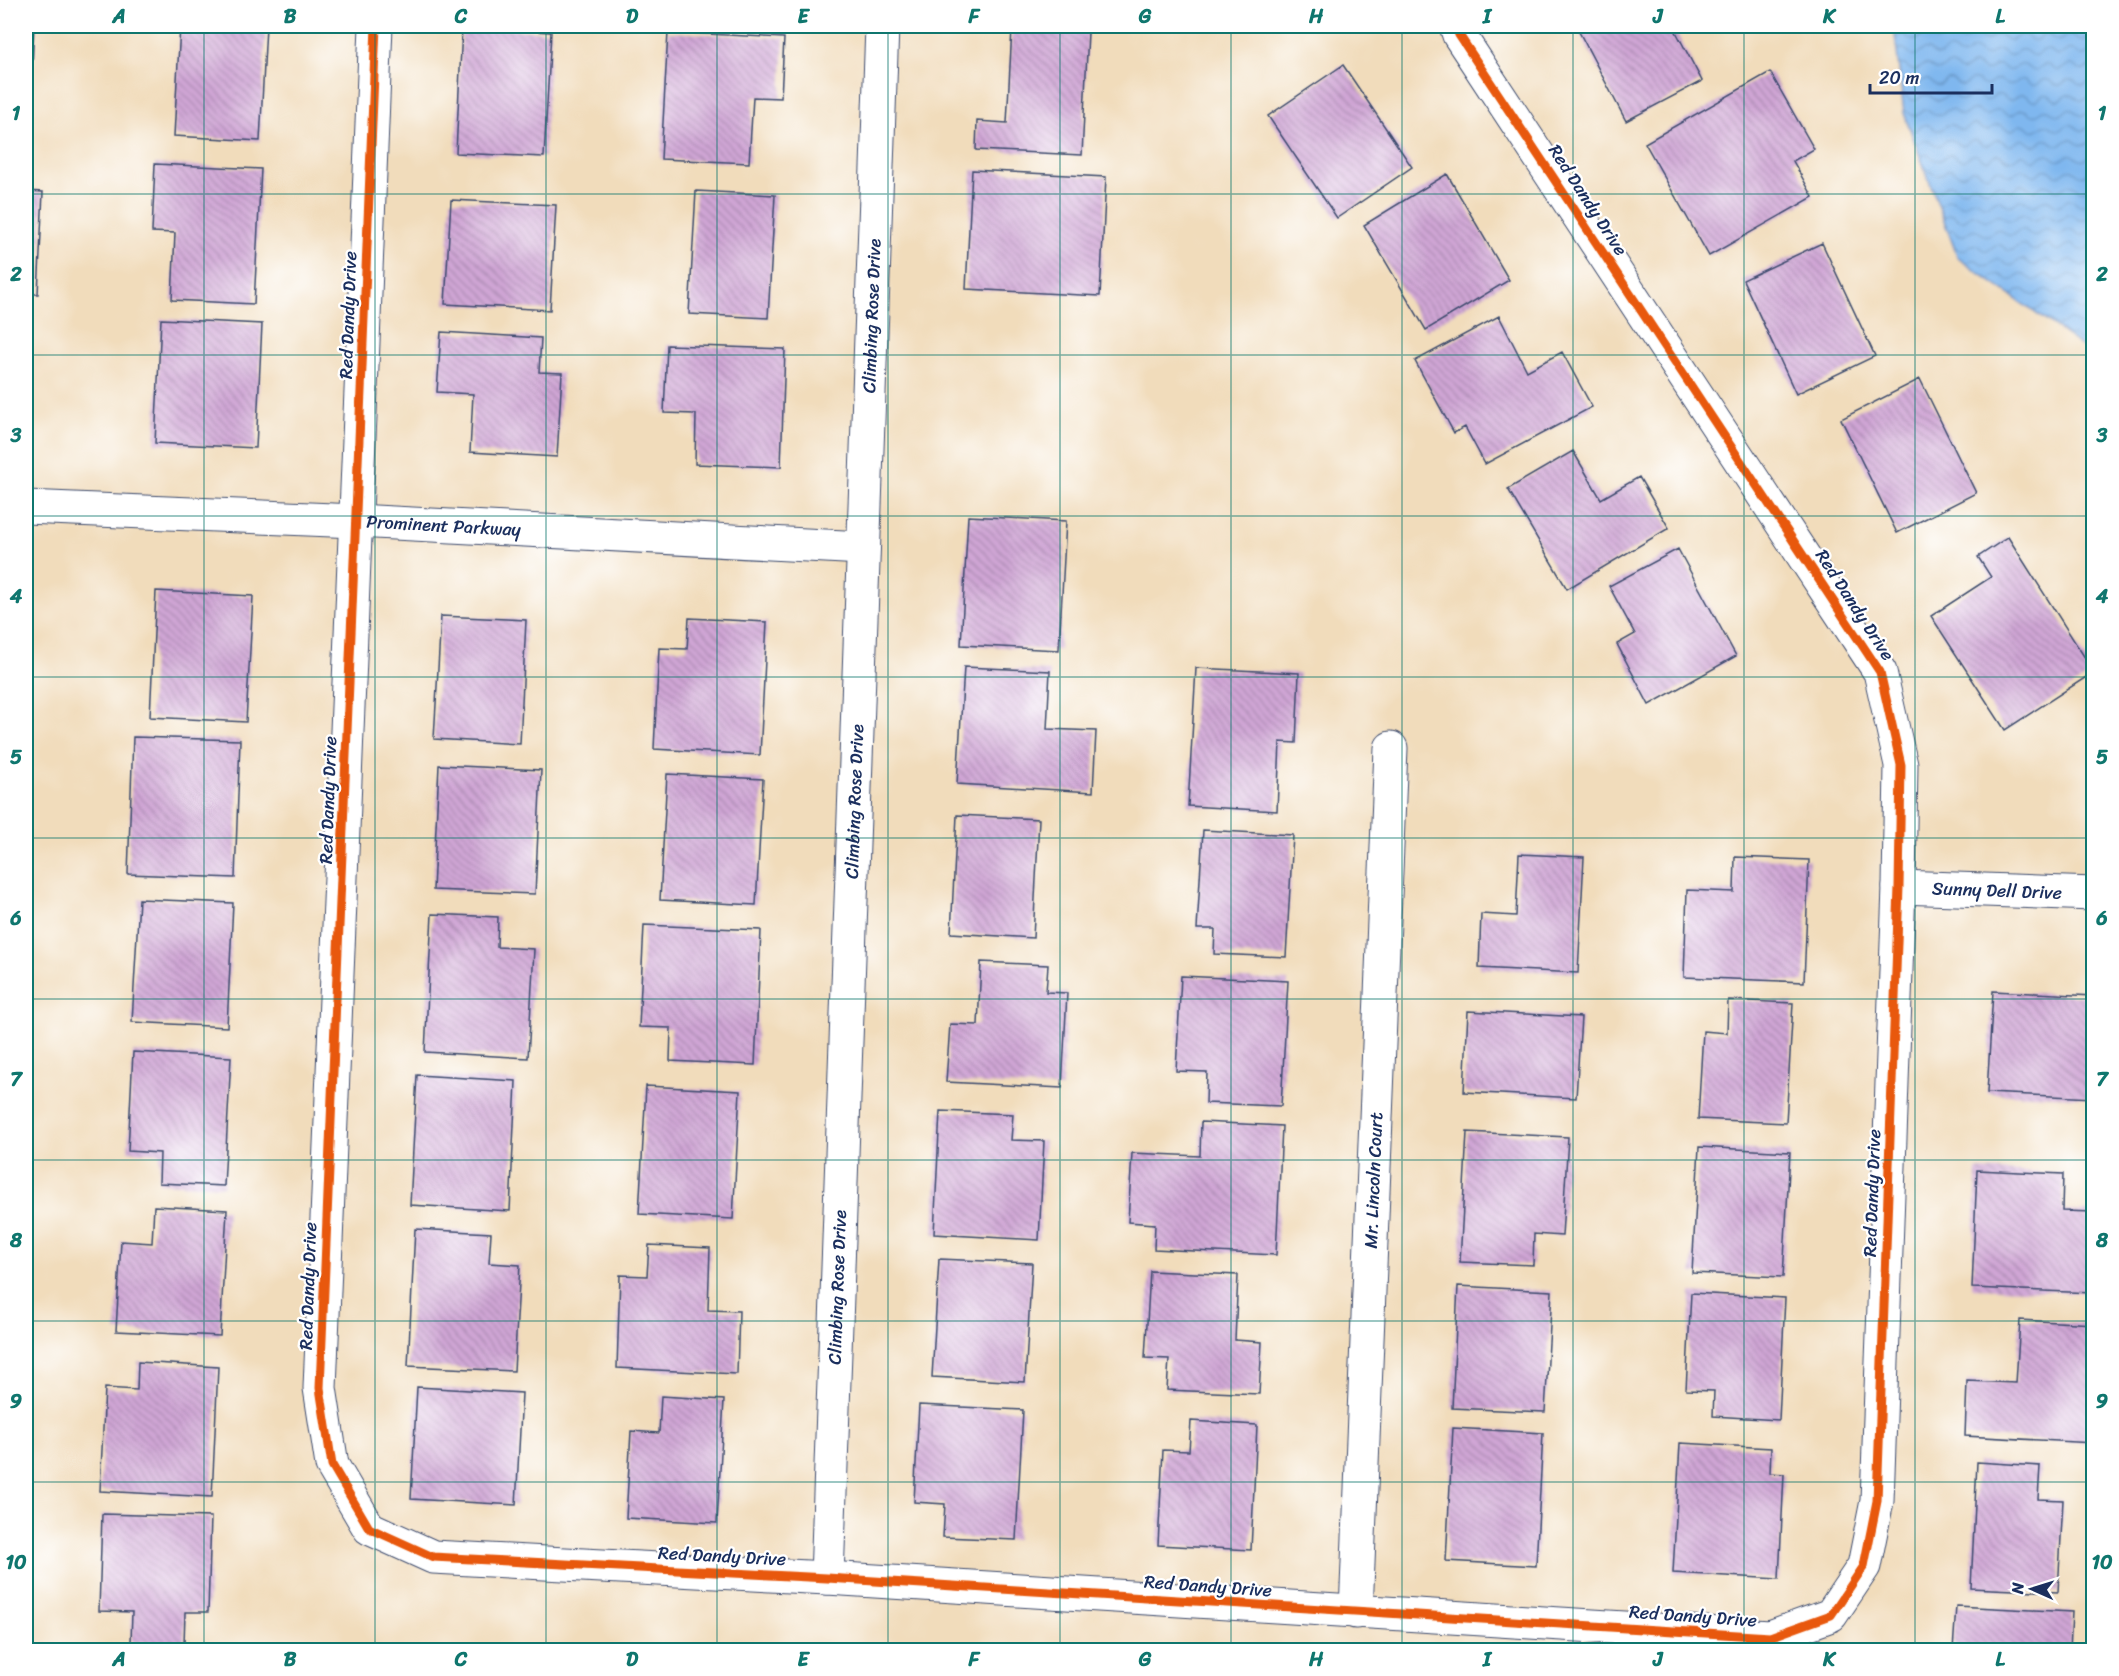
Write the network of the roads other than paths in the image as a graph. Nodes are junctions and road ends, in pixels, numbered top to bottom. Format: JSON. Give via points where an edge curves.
{"nodes":[{"id":1,"x":376,"y":26,"type":"edge"},
{"id":2,"x":882,"y":26,"type":"edge"},
{"id":3,"x":1456,"y":26,"type":"edge"},
{"id":4,"x":26,"y":507,"type":"edge"},
{"id":5,"x":356,"y":521,"type":"junction"},
{"id":6,"x":863,"y":548,"type":"junction"},
{"id":7,"x":1391,"y":748,"type":"dead end"},
{"id":8,"x":1899,"y":886,"type":"junction"},
{"id":9,"x":2094,"y":894,"type":"edge"},
{"id":10,"x":826,"y":1578,"type":"junction"},
{"id":11,"x":1356,"y":1612,"type":"junction"}],
"edges":[{"from":1,"to":5,"type":"street","name":"Red Dandy Drive"},
{"from":2,"to":6,"type":"street","name":"Climbing Rose Drive"},
{"from":3,"to":8,"type":"street","name":"Red Dandy Drive","via":[[1881,672],[1901,765]]},
{"from":4,"to":5,"type":"street","name":"Prominent Parkway"},
{"from":5,"to":6,"type":"street","name":"Prominent Parkway"},
{"from":5,"to":10,"type":"street","name":"Red Dandy Drive","via":[[321,1389],[332,1466],[369,1528],[433,1557]]},
{"from":6,"to":10,"type":"street","name":"Climbing Rose Drive"},
{"from":7,"to":11,"type":"street","name":"Mr. Lincoln Court"},
{"from":8,"to":9,"type":"street","name":"Sunny Dell Drive"},
{"from":8,"to":11,"type":"street","name":"Red Dandy Drive","via":[[1877,1501],[1864,1566],[1831,1615],[1770,1637]]},
{"from":10,"to":11,"type":"street","name":"Red Dandy Drive"}]}
